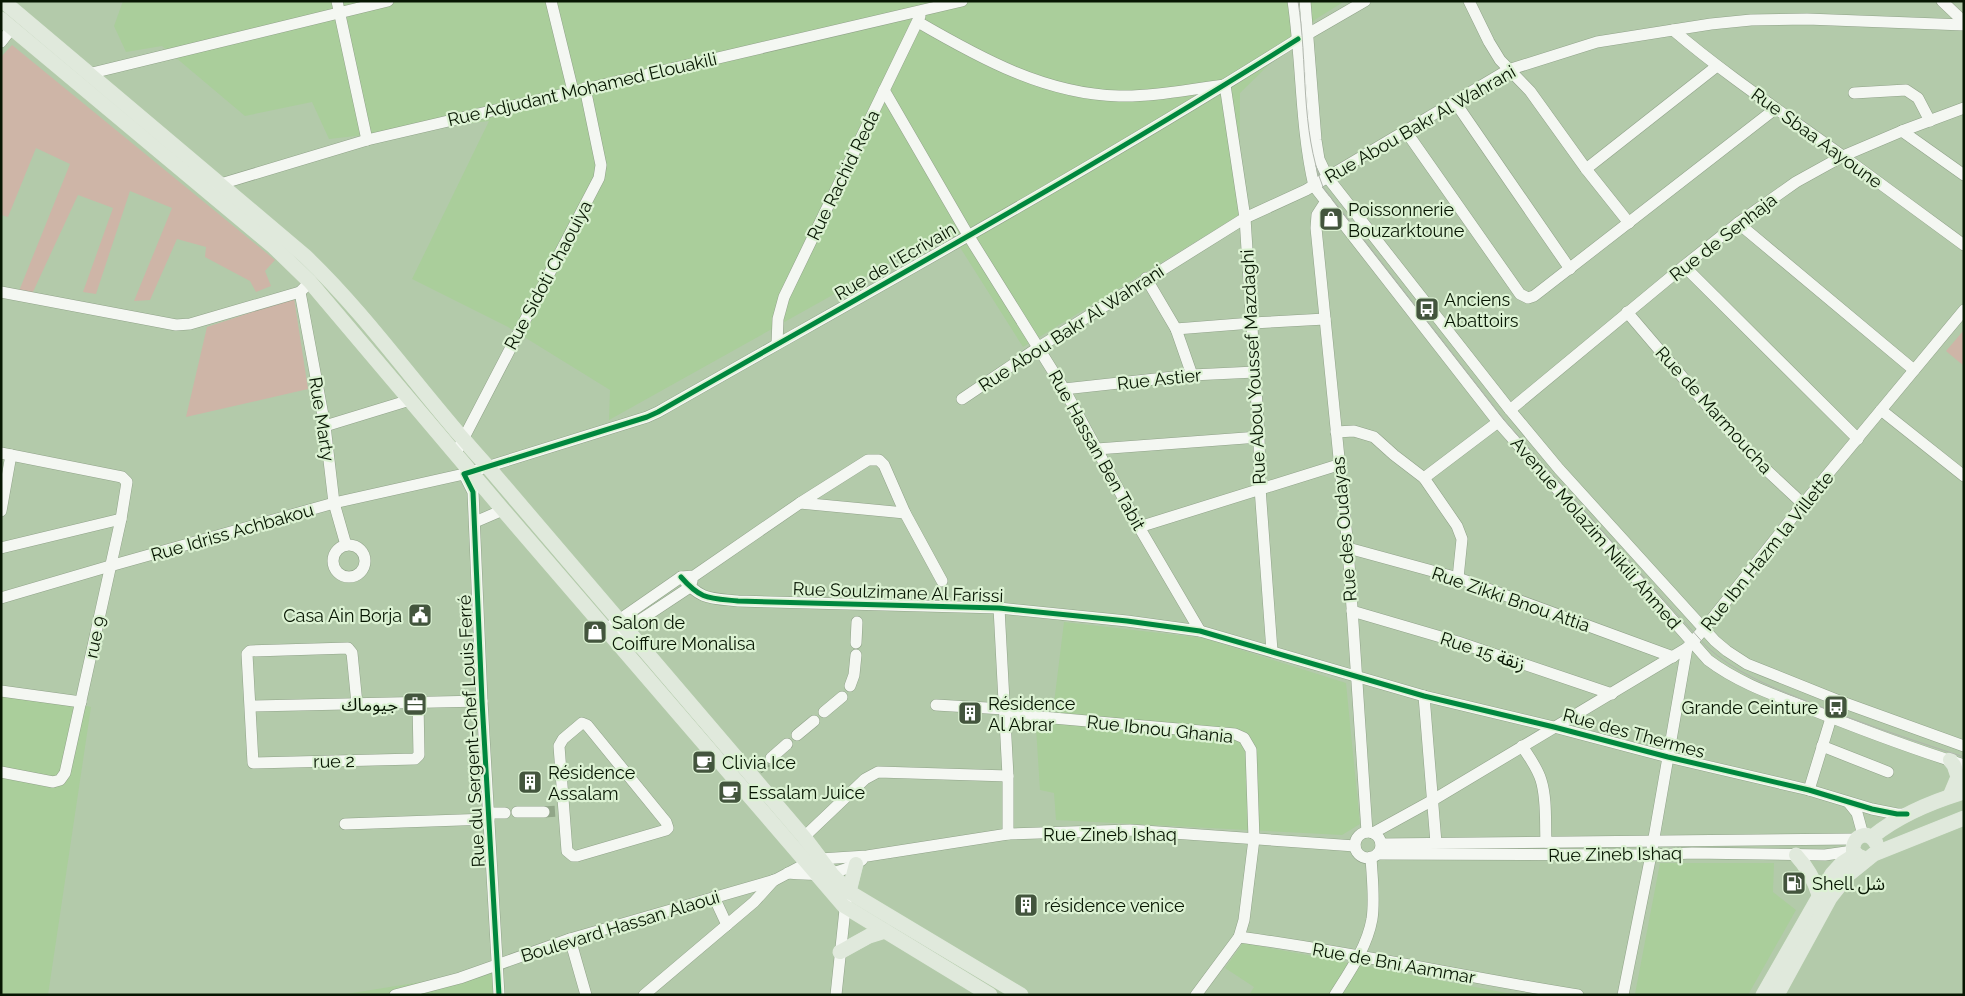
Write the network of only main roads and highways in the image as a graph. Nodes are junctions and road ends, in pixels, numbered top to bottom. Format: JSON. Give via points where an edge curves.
{"nodes":[{"id":1,"x":3,"y":1,"type":"edge"},
{"id":2,"x":6,"y":24,"type":"edge"},
{"id":3,"x":212,"y":187,"type":"junction"},
{"id":4,"x":1950,"y":760,"type":"road end"},
{"id":5,"x":1964,"y":792,"type":"edge"},
{"id":6,"x":1950,"y":796,"type":"junction"},
{"id":7,"x":1964,"y":818,"type":"edge"},
{"id":8,"x":1863,"y":847,"type":"junction"},
{"id":9,"x":1796,"y":855,"type":"road end"},
{"id":10,"x":862,"y":860,"type":"road end"},
{"id":11,"x":849,"y":892,"type":"junction"},
{"id":12,"x":1819,"y":895,"type":"junction"},
{"id":13,"x":885,"y":930,"type":"junction"},
{"id":14,"x":840,"y":952,"type":"road end"},
{"id":15,"x":990,"y":995,"type":"edge"},
{"id":16,"x":1021,"y":995,"type":"edge"},
{"id":17,"x":1763,"y":995,"type":"edge"},
{"id":18,"x":1776,"y":995,"type":"edge"}],
"edges":[{"from":1,"to":3,"type":"main road"},
{"from":2,"to":3,"type":"main road"},
{"from":3,"to":11,"type":"main road","via":[[305,256],[331,282],[621,624],[755,772]]},
{"from":3,"to":13,"type":"main road","via":[[310,282],[468,472],[844,906]]},
{"from":4,"to":6,"type":"main road","via":[[1958,777]]},
{"from":5,"to":6,"type":"main road"},
{"from":6,"to":8,"type":"main road","via":[[1884,827]]},
{"from":7,"to":8,"type":"main road"},
{"from":8,"to":12,"type":"main road","via":[[1842,863]]},
{"from":8,"to":18,"type":"main road","via":[[1848,875],[1830,898]]},
{"from":9,"to":12,"type":"main road","via":[[1815,882]]},
{"from":10,"to":11,"type":"main road"},
{"from":11,"to":16,"type":"main road"},
{"from":12,"to":17,"type":"main road"},
{"from":13,"to":14,"type":"main road"},
{"from":13,"to":15,"type":"main road"}]}
